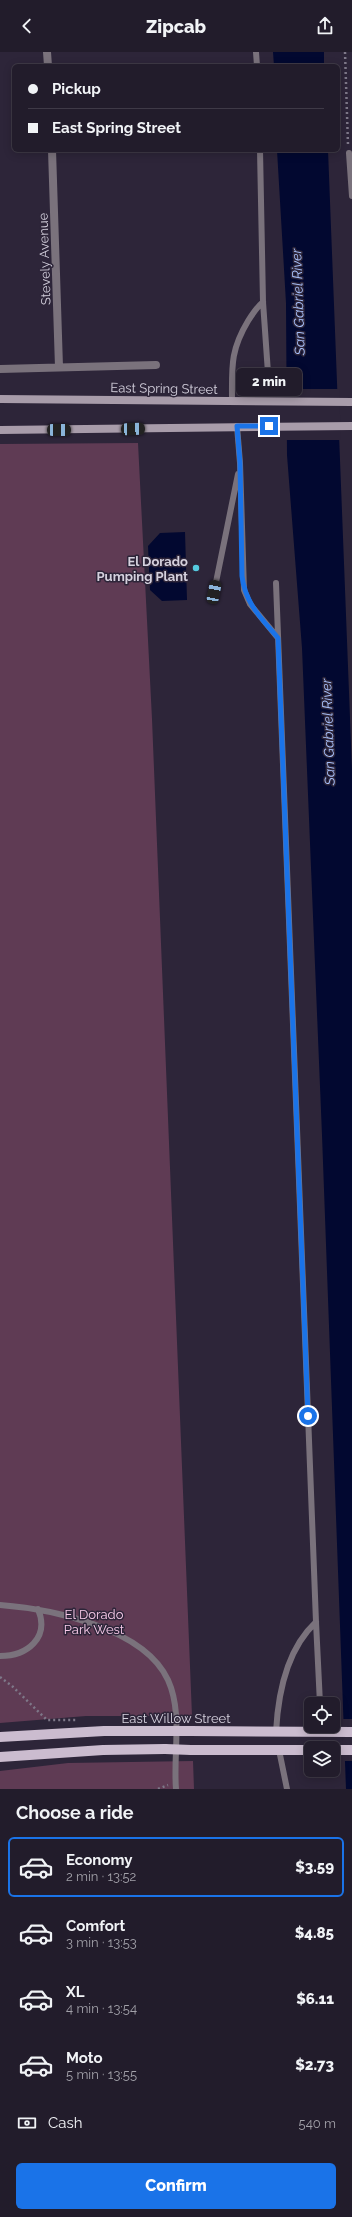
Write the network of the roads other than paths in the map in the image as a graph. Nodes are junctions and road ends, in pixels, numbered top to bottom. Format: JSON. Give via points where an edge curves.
{"nodes":[{"id":1,"x":47,"y":52,"type":"edge"},
{"id":2,"x":256,"y":52,"type":"edge"},
{"id":3,"x":48,"y":64,"type":"edge"},
{"id":4,"x":257,"y":64,"type":"edge"},
{"id":5,"x":52,"y":152,"type":"edge"},
{"id":6,"x":260,"y":152,"type":"edge"},
{"id":7,"x":349,"y":153,"type":"road end"},
{"id":8,"x":352,"y":196,"type":"edge"},
{"id":9,"x":263,"y":302,"type":"junction"},
{"id":10,"x":156,"y":365,"type":"dead end"},
{"id":11,"x":59,"y":367,"type":"junction"},
{"id":12,"x":0,"y":369,"type":"edge"},
{"id":13,"x":268,"y":373,"type":"dead end"},
{"id":14,"x":0,"y":399,"type":"edge"},
{"id":15,"x":232,"y":401,"type":"junction"},
{"id":16,"x":352,"y":402,"type":"edge"},
{"id":17,"x":237,"y":426,"type":"junction"},
{"id":18,"x":352,"y":426,"type":"edge"},
{"id":19,"x":0,"y":430,"type":"edge"},
{"id":20,"x":240,"y":463,"type":"junction"},
{"id":21,"x":276,"y":583,"type":"dead end"},
{"id":22,"x":214,"y":592,"type":"dead end"},
{"id":23,"x":278,"y":638,"type":"junction"},
{"id":24,"x":0,"y":1604,"type":"edge"},
{"id":25,"x":38,"y":1609,"type":"junction"},
{"id":26,"x":316,"y":1622,"type":"junction"},
{"id":27,"x":0,"y":1656,"type":"edge"},
{"id":28,"x":320,"y":1697,"type":"edge"},
{"id":29,"x":276,"y":1732,"type":"junction"},
{"id":30,"x":352,"y":1732,"type":"edge"},
{"id":31,"x":0,"y":1737,"type":"edge"},
{"id":32,"x":279,"y":1750,"type":"junction"},
{"id":33,"x":304,"y":1750,"type":"edge"},
{"id":34,"x":340,"y":1750,"type":"edge"},
{"id":35,"x":352,"y":1750,"type":"edge"},
{"id":36,"x":0,"y":1757,"type":"edge"},
{"id":37,"x":176,"y":1789,"type":"edge"},
{"id":38,"x":287,"y":1789,"type":"edge"}],
"edges":[{"from":1,"to":3,"type":"street"},
{"from":2,"to":4,"type":"lane"},
{"from":5,"to":11,"type":"street","name":"Stevely Avenue"},
{"from":6,"to":9,"type":"lane"},
{"from":7,"to":8,"type":"lane"},
{"from":9,"to":13,"type":"lane"},
{"from":9,"to":15,"type":"lane","via":[[257,307],[234,348]]},
{"from":10,"to":11,"type":"street","name":"East Spring Street"},
{"from":11,"to":12,"type":"street","name":"East Spring Street"},
{"from":14,"to":15,"type":"main road","name":"East Spring Street"},
{"from":15,"to":16,"type":"main road","name":"East Spring Street"},
{"from":17,"to":18,"type":"main road"},
{"from":17,"to":19,"type":"main road"},
{"from":17,"to":20,"type":"lane"},
{"from":20,"to":22,"type":"lane"},
{"from":20,"to":23,"type":"lane","via":[[244,590],[250,604]]},
{"from":21,"to":23,"type":"lane"},
{"from":23,"to":26,"type":"lane"},
{"from":24,"to":25,"type":"lane"},
{"from":25,"to":27,"type":"lane","via":[[41,1617],[39,1634],[31,1647],[15,1656]]},
{"from":25,"to":37,"type":"lane","via":[[66,1615],[106,1630],[139,1646],[156,1660],[168,1681],[175,1711]]},
{"from":26,"to":28,"type":"lane"},
{"from":26,"to":29,"type":"lane","via":[[305,1632],[295,1648],[286,1674]]},
{"from":29,"to":30,"type":"main road","name":"East Willow Street"},
{"from":29,"to":31,"type":"main road","name":"East Willow Street","bridge":true,"via":[[81,1732]]},
{"from":32,"to":33,"type":"main road"},
{"from":32,"to":36,"type":"main road","bridge":true,"via":[[103,1750]]},
{"from":32,"to":38,"type":"lane"},
{"from":34,"to":35,"type":"main road"}]}
